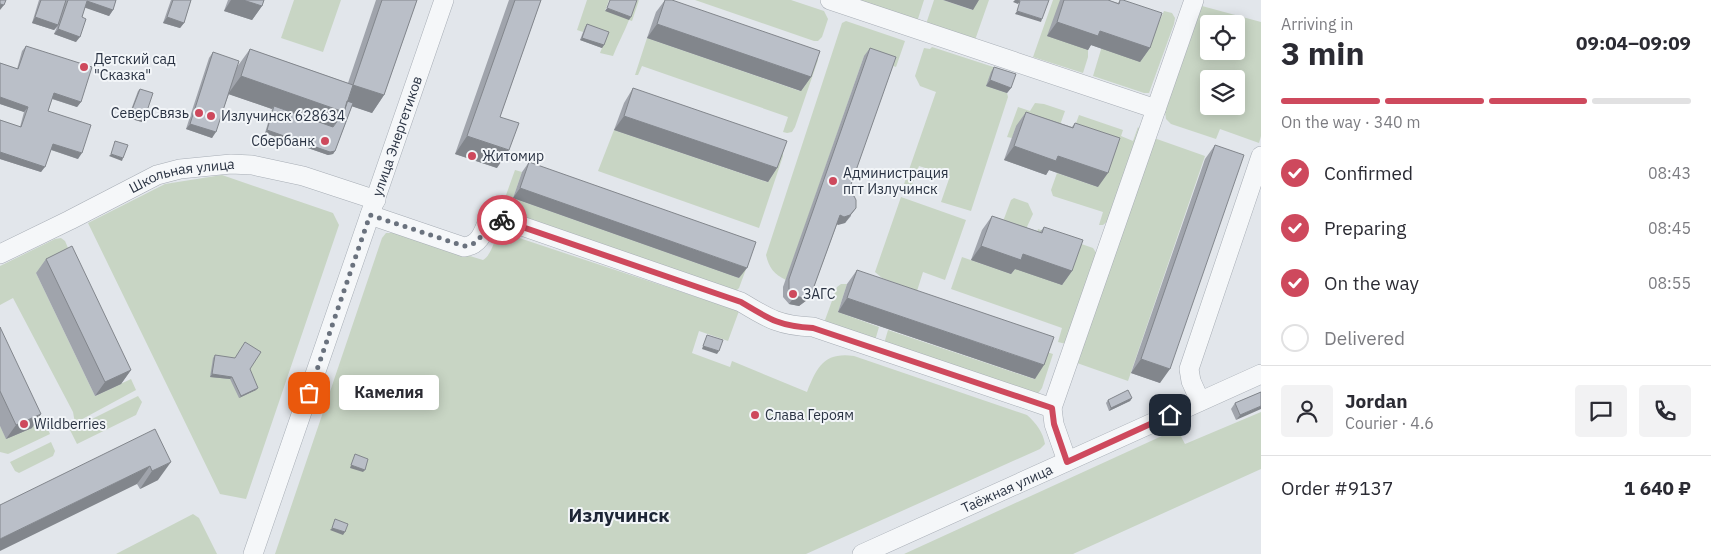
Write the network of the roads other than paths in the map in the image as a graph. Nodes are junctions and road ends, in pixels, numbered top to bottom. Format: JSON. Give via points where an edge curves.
{"nodes":[{"id":1,"x":444,"y":0,"type":"edge"},
{"id":2,"x":830,"y":0,"type":"edge"},
{"id":3,"x":1194,"y":0,"type":"edge"},
{"id":4,"x":1156,"y":109,"type":"junction"},
{"id":5,"x":1261,"y":156,"type":"edge"},
{"id":6,"x":373,"y":207,"type":"junction"},
{"id":7,"x":0,"y":254,"type":"edge"},
{"id":8,"x":1261,"y":374,"type":"edge"},
{"id":9,"x":1200,"y":401,"type":"junction"},
{"id":10,"x":1052,"y":408,"type":"junction"},
{"id":11,"x":1067,"y":462,"type":"junction"},
{"id":12,"x":253,"y":554,"type":"edge"},
{"id":13,"x":862,"y":554,"type":"edge"}],
"edges":[{"from":1,"to":6,"type":"street","name":"улица Энергетиков"},
{"from":2,"to":4,"type":"street"},
{"from":3,"to":4,"type":"street"},
{"from":4,"to":10,"type":"street"},
{"from":5,"to":9,"type":"street","via":[[1189,369],[1190,381]]},
{"from":6,"to":7,"type":"street","name":"Школьная улица","via":[[303,176],[252,165],[180,170],[157,175]]},
{"from":6,"to":10,"type":"street","name":"Школьная улица","via":[[464,246],[471,246],[479,240],[490,216],[741,302],[791,327],[813,328]]},
{"from":6,"to":12,"type":"street","name":"улица Энергетиков"},
{"from":8,"to":9,"type":"street","name":"Таёжная улица"},
{"from":9,"to":11,"type":"street","name":"Таёжная улица"},
{"from":10,"to":11,"type":"street"},
{"from":11,"to":13,"type":"street","name":"Таёжная улица"}]}
